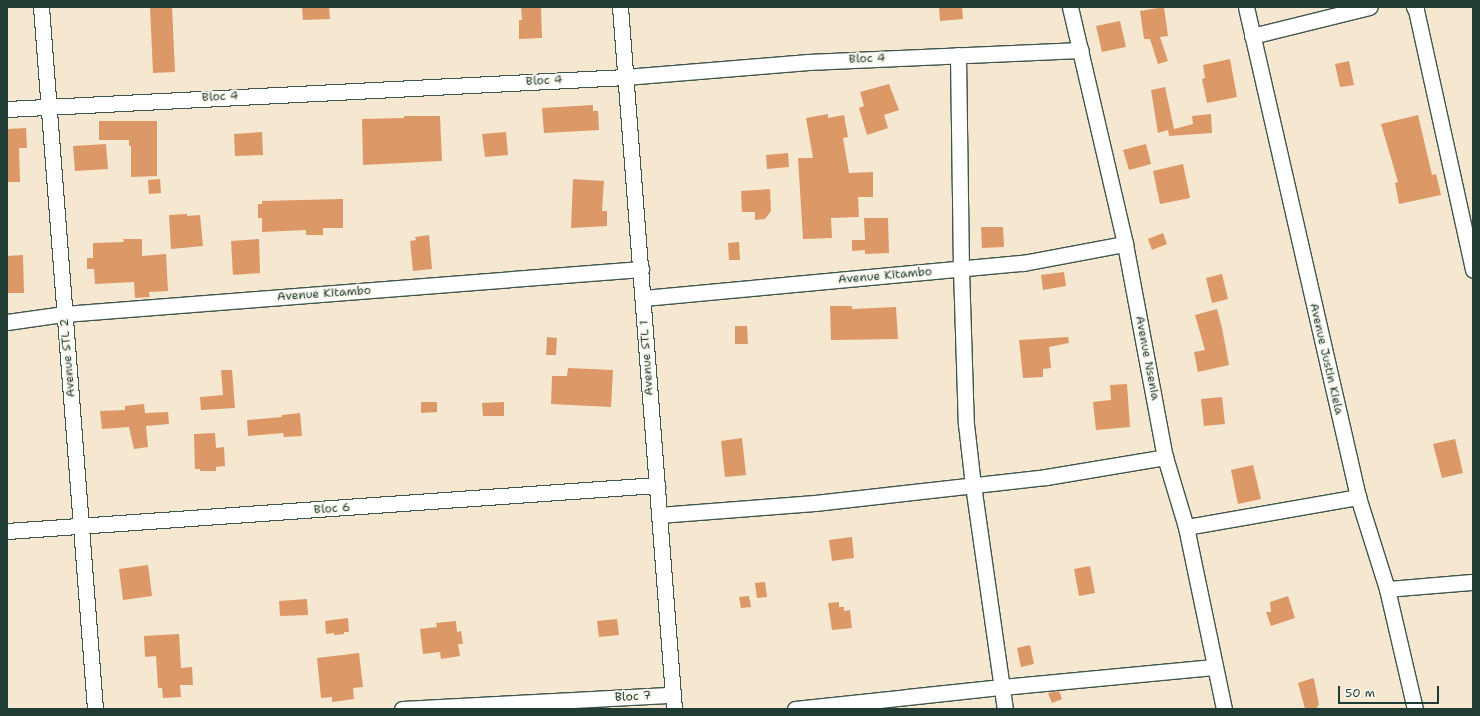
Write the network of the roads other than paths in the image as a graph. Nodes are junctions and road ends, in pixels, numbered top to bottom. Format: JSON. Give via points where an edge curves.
{"nodes":[{"id":1,"x":41,"y":7,"type":"edge"},
{"id":2,"x":620,"y":7,"type":"edge"},
{"id":3,"x":1070,"y":7,"type":"edge"},
{"id":4,"x":1246,"y":7,"type":"edge"},
{"id":5,"x":1369,"y":7,"type":"edge"},
{"id":6,"x":1415,"y":8,"type":"edge"},
{"id":7,"x":1252,"y":36,"type":"junction"},
{"id":8,"x":1081,"y":50,"type":"junction"},
{"id":9,"x":958,"y":55,"type":"junction"},
{"id":10,"x":625,"y":77,"type":"junction"},
{"id":11,"x":49,"y":106,"type":"junction"},
{"id":12,"x":7,"y":109,"type":"edge"},
{"id":13,"x":1125,"y":244,"type":"junction"},
{"id":14,"x":641,"y":269,"type":"junction"},
{"id":15,"x":961,"y":269,"type":"junction"},
{"id":16,"x":1473,"y":270,"type":"edge"},
{"id":17,"x":643,"y":298,"type":"junction"},
{"id":18,"x":64,"y":314,"type":"junction"},
{"id":19,"x":7,"y":322,"type":"edge"},
{"id":20,"x":1165,"y":457,"type":"junction"},
{"id":21,"x":657,"y":485,"type":"junction"},
{"id":22,"x":972,"y":485,"type":"junction"},
{"id":23,"x":1358,"y":498,"type":"junction"},
{"id":24,"x":659,"y":515,"type":"junction"},
{"id":25,"x":81,"y":527,"type":"junction"},
{"id":26,"x":1186,"y":527,"type":"junction"},
{"id":27,"x":7,"y":531,"type":"edge"},
{"id":28,"x":1473,"y":582,"type":"edge"},
{"id":29,"x":1387,"y":589,"type":"junction"},
{"id":30,"x":1214,"y":667,"type":"junction"},
{"id":31,"x":1002,"y":687,"type":"junction"},
{"id":32,"x":674,"y":702,"type":"edge"},
{"id":33,"x":95,"y":709,"type":"edge"},
{"id":34,"x":402,"y":709,"type":"edge"},
{"id":35,"x":795,"y":709,"type":"edge"},
{"id":36,"x":1004,"y":709,"type":"edge"},
{"id":37,"x":1224,"y":709,"type":"edge"},
{"id":38,"x":1415,"y":709,"type":"edge"}],
"edges":[{"from":1,"to":11,"type":"street","name":"Avenue STL 2"},
{"from":2,"to":10,"type":"street","name":"Avenue STL 1"},
{"from":3,"to":8,"type":"street","name":"Avenue Nsenia"},
{"from":4,"to":7,"type":"street","name":"Avenue Justin Kiela"},
{"from":5,"to":7,"type":"street"},
{"from":6,"to":16,"type":"street"},
{"from":7,"to":23,"type":"street","name":"Avenue Justin Kiela"},
{"from":8,"to":9,"type":"street","name":"Bloc 4"},
{"from":8,"to":13,"type":"street","name":"Avenue Nsenia"},
{"from":9,"to":10,"type":"street","name":"Bloc 4","via":[[808,62]]},
{"from":9,"to":15,"type":"street"},
{"from":10,"to":11,"type":"street","name":"Bloc 4"},
{"from":10,"to":14,"type":"street","name":"Avenue STL 1"},
{"from":11,"to":12,"type":"street","name":"Bloc 4"},
{"from":11,"to":18,"type":"street","name":"Avenue STL 2"},
{"from":13,"to":15,"type":"street","name":"Avenue Kitambo","via":[[1023,263]]},
{"from":13,"to":20,"type":"street","name":"Avenue Nsenia"},
{"from":14,"to":17,"type":"street","name":"Avenue STL 1"},
{"from":14,"to":18,"type":"street","name":"Avenue Kitambo"},
{"from":15,"to":17,"type":"street","name":"Avenue Kitambo"},
{"from":15,"to":22,"type":"street","via":[[966,424]]},
{"from":17,"to":21,"type":"street","name":"Avenue STL 1"},
{"from":18,"to":19,"type":"street","name":"Avenue Kitambo"},
{"from":18,"to":25,"type":"street","name":"Avenue STL 2"},
{"from":20,"to":22,"type":"street","via":[[1046,477]]},
{"from":20,"to":26,"type":"street","name":"Avenue Nsenia"},
{"from":21,"to":24,"type":"street","name":"Avenue STL 1"},
{"from":21,"to":25,"type":"street","name":"Bloc 6"},
{"from":22,"to":24,"type":"street","via":[[815,503]]},
{"from":22,"to":31,"type":"street"},
{"from":23,"to":26,"type":"street"},
{"from":23,"to":29,"type":"street","name":"Avenue Justin Kiela"},
{"from":24,"to":32,"type":"street","name":"Avenue STL 1"},
{"from":25,"to":27,"type":"street","name":"Bloc 6"},
{"from":25,"to":33,"type":"street","name":"Avenue STL 2"},
{"from":26,"to":30,"type":"street","name":"Avenue Nsenia"},
{"from":28,"to":29,"type":"street"},
{"from":29,"to":38,"type":"street","name":"Avenue Justin Kiela"},
{"from":30,"to":31,"type":"street"},
{"from":30,"to":37,"type":"street","name":"Avenue Nsenia"},
{"from":31,"to":35,"type":"street"},
{"from":31,"to":36,"type":"street"},
{"from":32,"to":34,"type":"street","name":"Bloc 7"}]}
